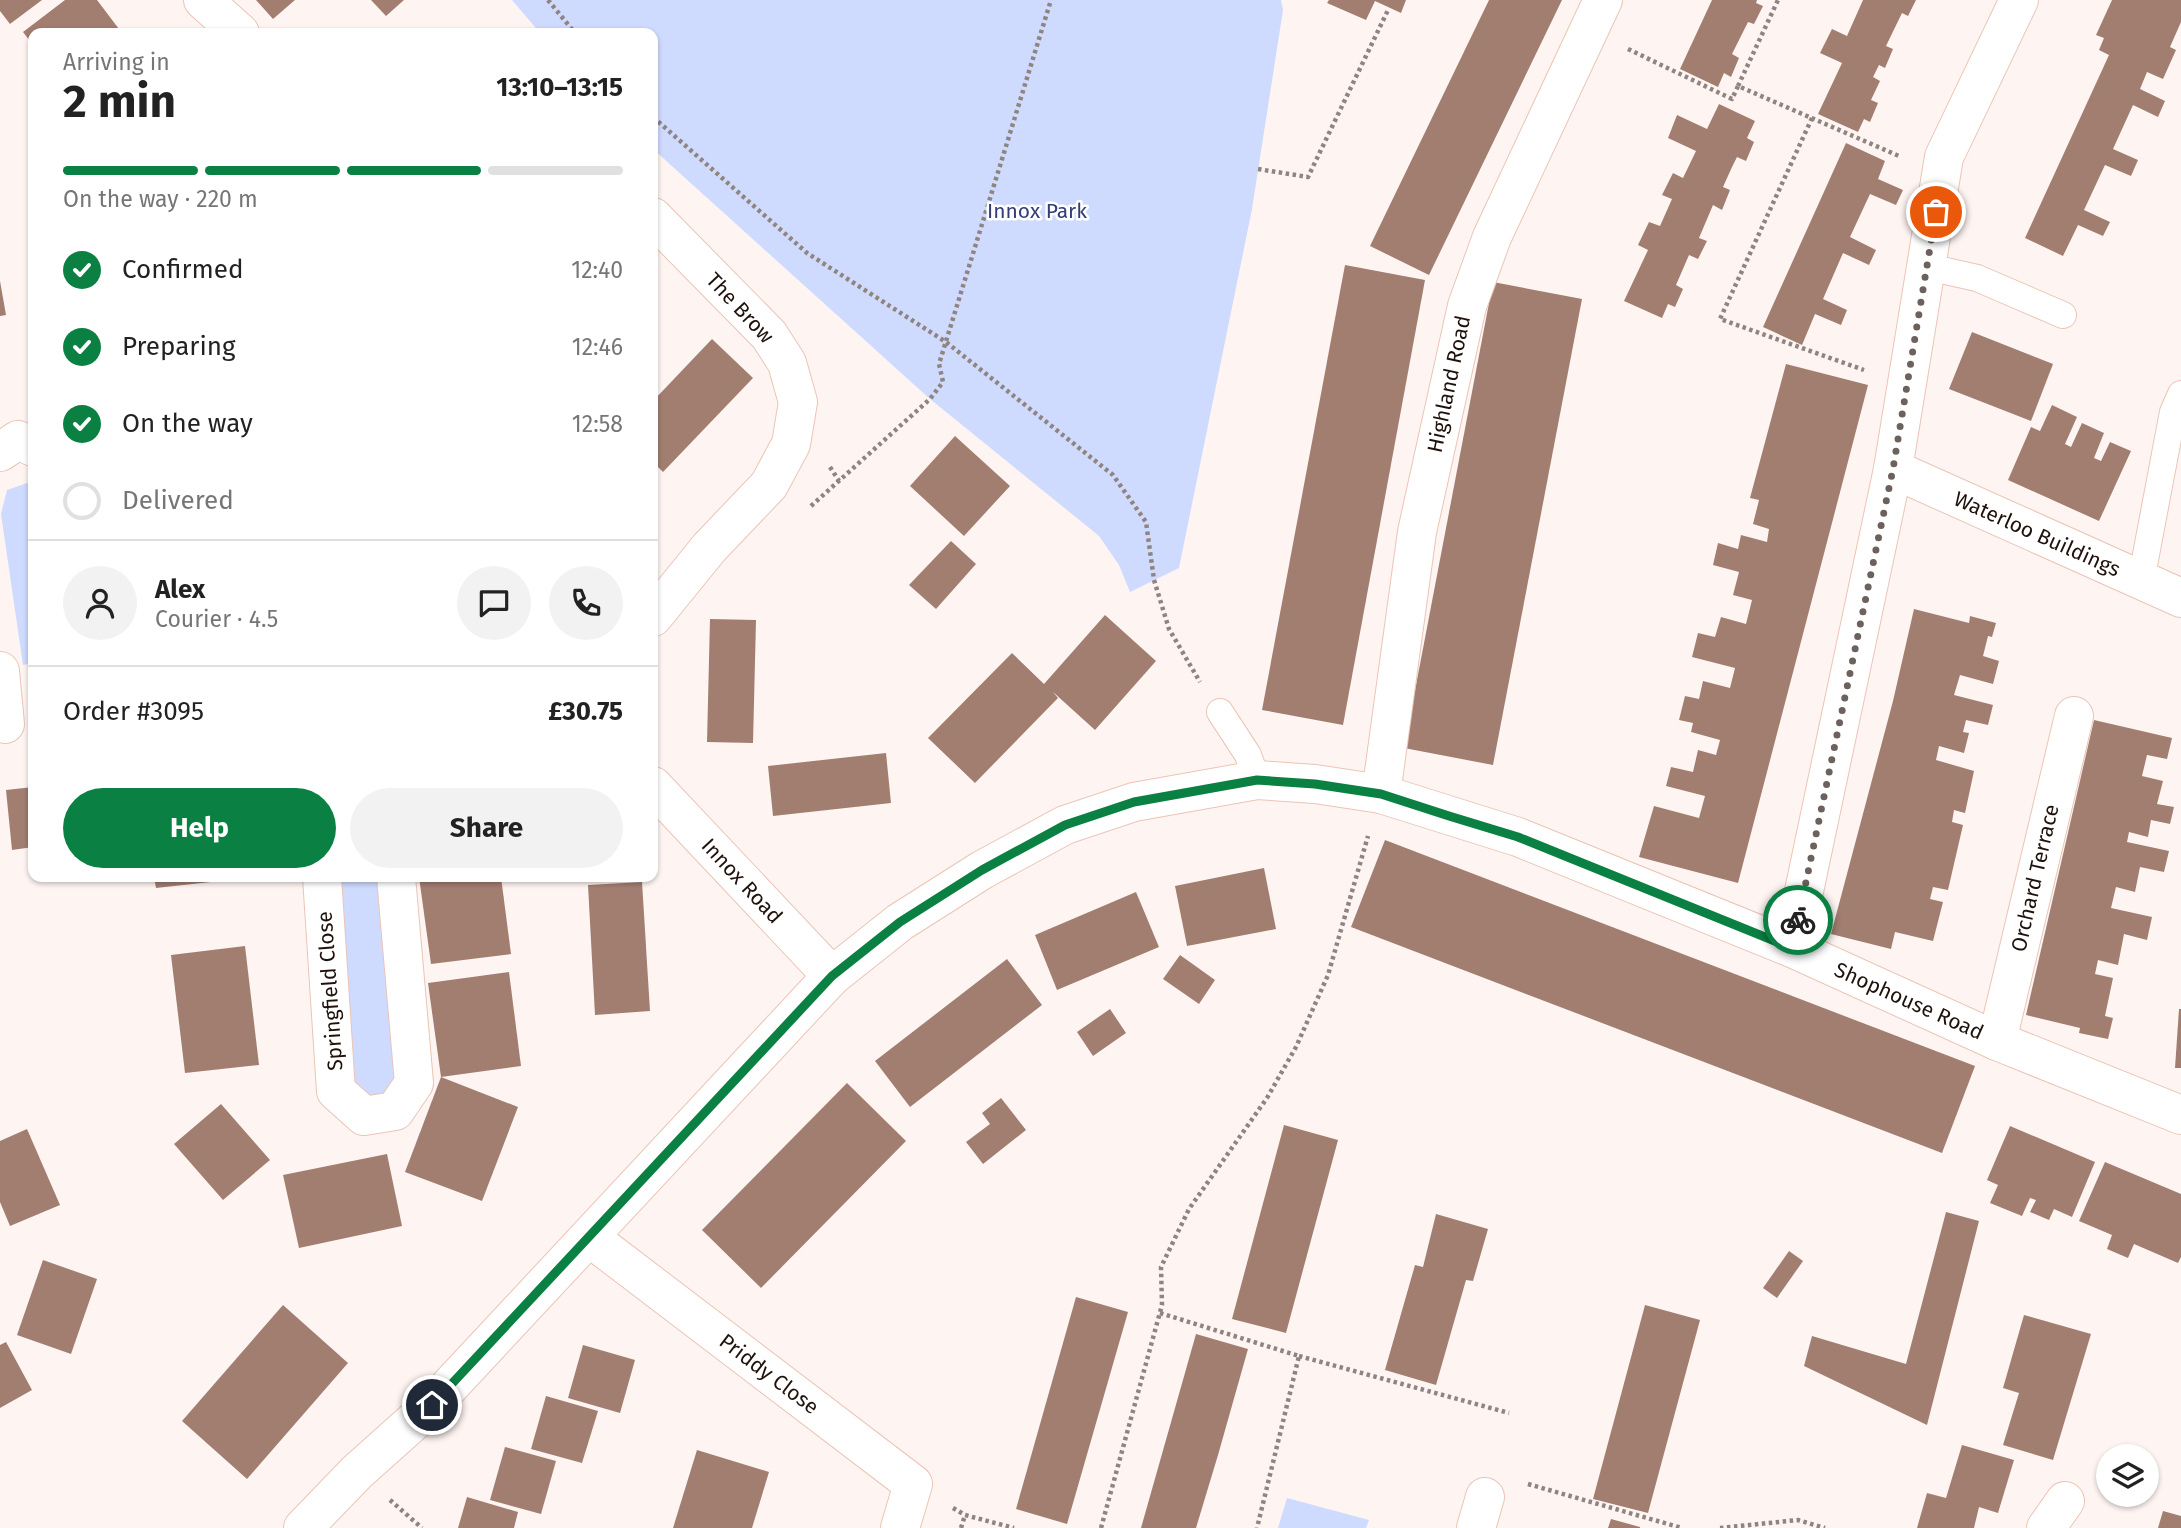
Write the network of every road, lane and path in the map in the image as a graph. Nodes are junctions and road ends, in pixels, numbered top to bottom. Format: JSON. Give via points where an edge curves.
{"nodes":[{"id":1,"x":203,"y":0,"type":"edge"},
{"id":2,"x":548,"y":0,"type":"edge"},
{"id":3,"x":1051,"y":0,"type":"edge"},
{"id":4,"x":1778,"y":0,"type":"edge"},
{"id":5,"x":2019,"y":0,"type":"edge"},
{"id":6,"x":1389,"y":8,"type":"dead end"},
{"id":7,"x":1597,"y":15,"type":"edge"},
{"id":8,"x":234,"y":28,"type":"edge"},
{"id":9,"x":571,"y":28,"type":"edge"},
{"id":10,"x":1738,"y":86,"type":"junction"},
{"id":11,"x":1812,"y":118,"type":"junction"},
{"id":12,"x":658,"y":121,"type":"edge"},
{"id":13,"x":1944,"y":157,"type":"junction"},
{"id":14,"x":1258,"y":169,"type":"dead end"},
{"id":15,"x":658,"y":222,"type":"edge"},
{"id":16,"x":1928,"y":267,"type":"junction"},
{"id":17,"x":2063,"y":316,"type":"dead end"},
{"id":18,"x":946,"y":342,"type":"junction"},
{"id":19,"x":1907,"y":385,"type":"junction"},
{"id":20,"x":2181,"y":394,"type":"edge"},
{"id":21,"x":28,"y":445,"type":"edge"},
{"id":22,"x":0,"y":452,"type":"edge"},
{"id":23,"x":1893,"y":469,"type":"junction"},
{"id":24,"x":834,"y":471,"type":"dead end"},
{"id":25,"x":839,"y":481,"type":"junction"},
{"id":26,"x":802,"y":515,"type":"dead end"},
{"id":27,"x":2141,"y":581,"type":"junction"},
{"id":28,"x":2181,"y":598,"type":"edge"},
{"id":29,"x":658,"y":611,"type":"edge"},
{"id":30,"x":0,"y":671,"type":"edge"},
{"id":31,"x":1220,"y":712,"type":"joint"},
{"id":32,"x":2074,"y":716,"type":"dead end"},
{"id":33,"x":13,"y":724,"type":"edge"},
{"id":34,"x":1257,"y":780,"type":"junction"},
{"id":35,"x":658,"y":791,"type":"edge"},
{"id":36,"x":1381,"y":794,"type":"junction"},
{"id":37,"x":322,"y":882,"type":"edge"},
{"id":38,"x":396,"y":882,"type":"edge"},
{"id":39,"x":1792,"y":948,"type":"junction"},
{"id":40,"x":832,"y":976,"type":"junction"},
{"id":41,"x":1997,"y":1041,"type":"junction"},
{"id":42,"x":2181,"y":1115,"type":"edge"},
{"id":43,"x":589,"y":1237,"type":"junction"},
{"id":44,"x":1160,"y":1313,"type":"junction"},
{"id":45,"x":1299,"y":1356,"type":"junction"},
{"id":46,"x":1509,"y":1413,"type":"dead end"},
{"id":47,"x":1493,"y":1502,"type":"edge"},
{"id":48,"x":965,"y":1515,"type":"dead end"},
{"id":49,"x":974,"y":1517,"type":"dead end"},
{"id":50,"x":303,"y":1528,"type":"edge"},
{"id":51,"x":900,"y":1528,"type":"edge"},
{"id":52,"x":961,"y":1528,"type":"edge"},
{"id":53,"x":1014,"y":1528,"type":"edge"},
{"id":54,"x":1101,"y":1528,"type":"edge"},
{"id":55,"x":1257,"y":1528,"type":"edge"},
{"id":56,"x":1682,"y":1528,"type":"edge"},
{"id":57,"x":1720,"y":1528,"type":"edge"},
{"id":58,"x":1825,"y":1528,"type":"edge"}],
"edges":[{"from":1,"to":8,"type":"street"},
{"from":2,"to":9,"type":"path"},
{"from":3,"to":18,"type":"path"},
{"from":4,"to":10,"type":"path"},
{"from":5,"to":13,"type":"street"},
{"from":6,"to":14,"type":"path","via":[[1308,177]]},
{"from":7,"to":10,"type":"path","via":[[1732,99]]},
{"from":7,"to":36,"type":"street","name":"Highland Road","via":[[1492,237],[1467,306],[1417,532]]},
{"from":10,"to":11,"type":"path"},
{"from":11,"to":13,"type":"path","via":[[1911,162]]},
{"from":11,"to":19,"type":"path","via":[[1720,319]]},
{"from":12,"to":18,"type":"path","via":[[807,253]]},
{"from":13,"to":16,"type":"street"},
{"from":15,"to":29,"type":"street","name":"The Brow","via":[[769,335],[787,363],[798,402],[791,444],[769,485]]},
{"from":16,"to":17,"type":"lane","via":[[1978,278]]},
{"from":16,"to":19,"type":"street"},
{"from":18,"to":25,"type":"path","via":[[939,365],[943,382],[930,399]]},
{"from":18,"to":31,"type":"path","via":[[1113,475],[1146,522],[1154,580],[1169,629]]},
{"from":19,"to":23,"type":"street"},
{"from":20,"to":27,"type":"lane","via":[[2173,412]]},
{"from":21,"to":22,"type":"street","via":[[18,440]]},
{"from":23,"to":27,"type":"street","name":"Waterloo Buildings"},
{"from":23,"to":39,"type":"street"},
{"from":24,"to":25,"type":"path"},
{"from":25,"to":26,"type":"path"},
{"from":27,"to":28,"type":"street","name":"Waterloo Buildings"},
{"from":30,"to":33,"type":"street"},
{"from":31,"to":34,"type":"lane","via":[[1248,755]]},
{"from":32,"to":41,"type":"street","name":"Orchard Terrace"},
{"from":34,"to":36,"type":"street","name":"Shophouse Road"},
{"from":34,"to":40,"type":"street","name":"Shophouse Road","via":[[1134,802],[1065,825],[900,922]]},
{"from":35,"to":40,"type":"street","name":"Innox Road"},
{"from":36,"to":39,"type":"street","name":"Shophouse Road","via":[[1518,837]]},
{"from":36,"to":44,"type":"path","via":[[1328,975],[1267,1098],[1189,1209],[1161,1267]]},
{"from":37,"to":38,"type":"street","name":"Springfield Close","via":[[337,1091],[364,1116],[395,1111],[414,1083]]},
{"from":39,"to":41,"type":"street","name":"Shophouse Road"},
{"from":40,"to":43,"type":"street","name":"Shophouse Road"},
{"from":41,"to":42,"type":"street","name":"Shophouse Road"},
{"from":43,"to":50,"type":"street","name":"Shophouse Road","via":[[432,1405]]},
{"from":43,"to":51,"type":"street","name":"Priddy Close","via":[[913,1484]]},
{"from":44,"to":45,"type":"path"},
{"from":44,"to":54,"type":"path"},
{"from":45,"to":46,"type":"path"},
{"from":45,"to":55,"type":"path"},
{"from":47,"to":56,"type":"path"},
{"from":48,"to":52,"type":"path"},
{"from":49,"to":53,"type":"path"},
{"from":57,"to":58,"type":"path","via":[[1798,1520]]}]}
